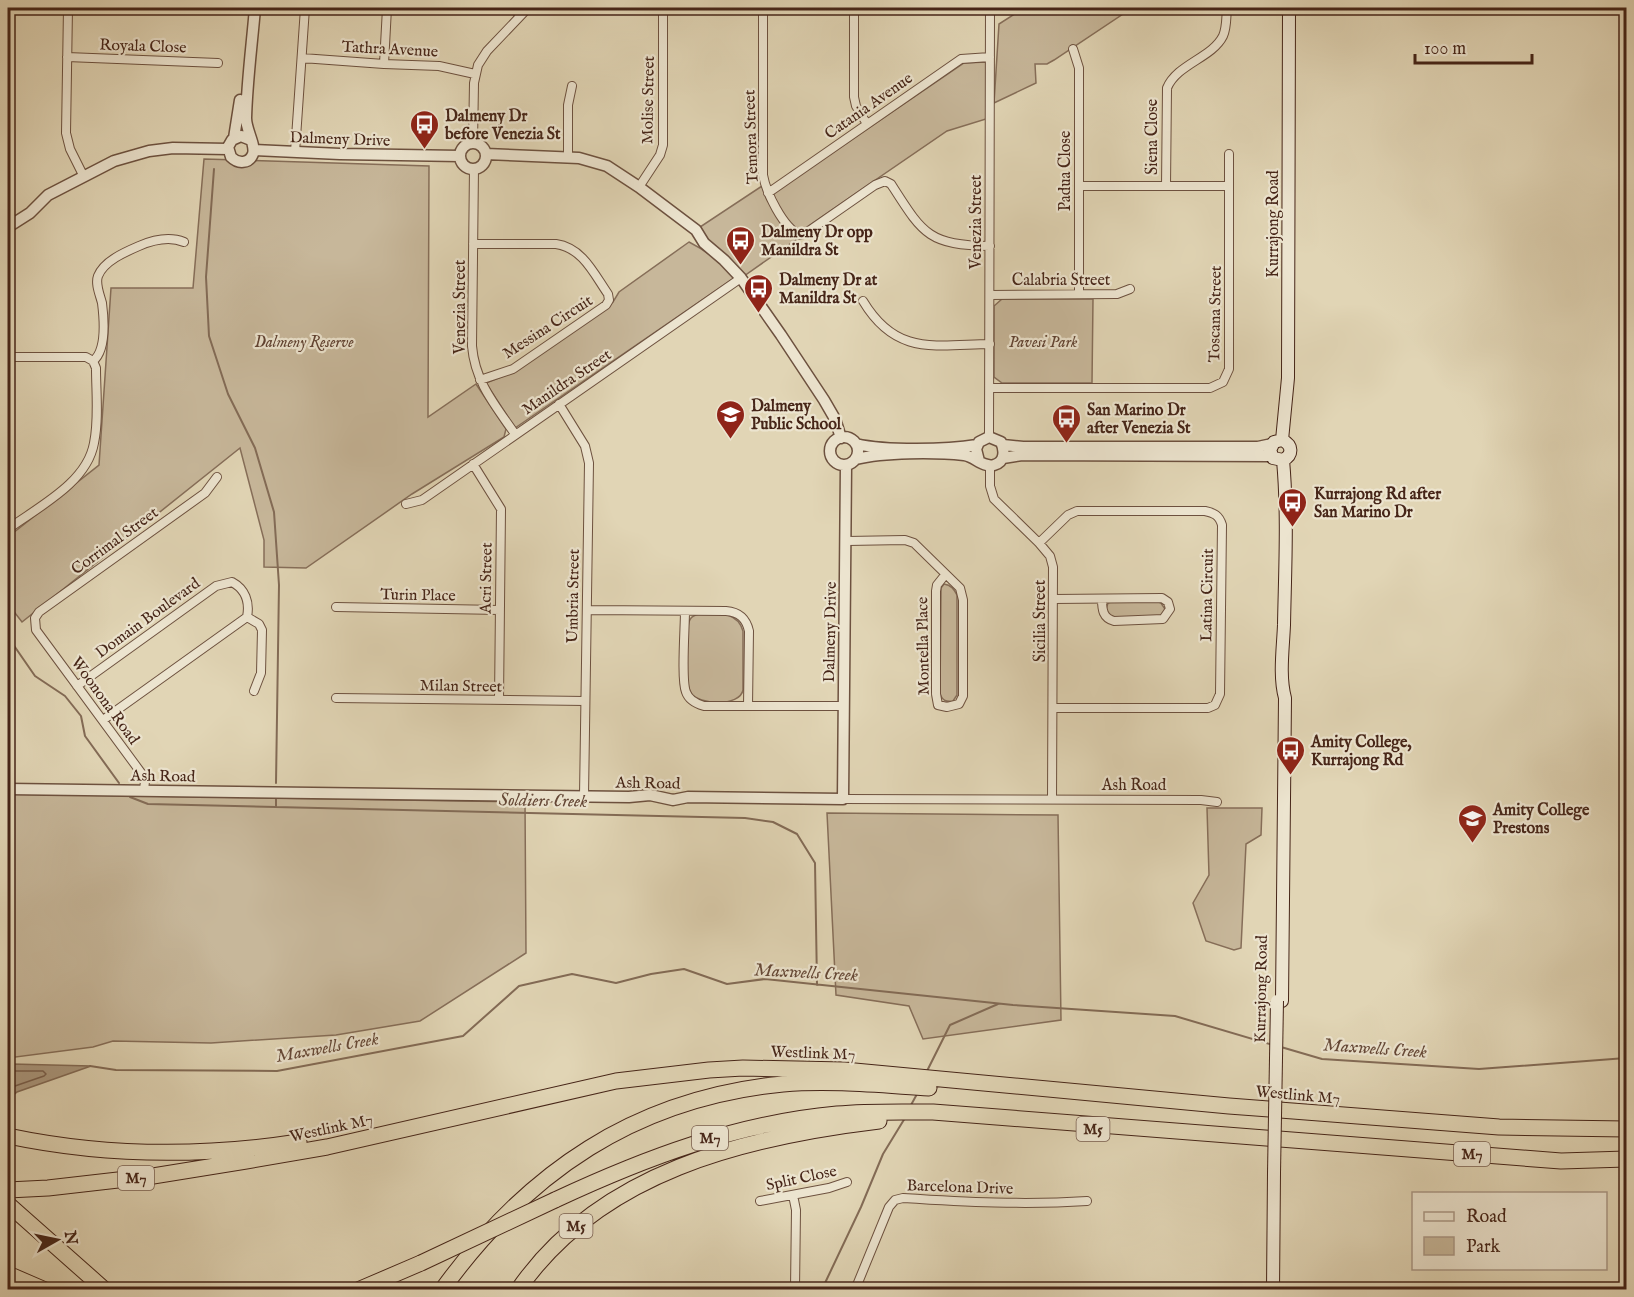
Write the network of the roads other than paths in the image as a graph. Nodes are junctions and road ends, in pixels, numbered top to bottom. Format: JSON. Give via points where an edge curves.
{"nodes":[{"id":1,"x":68,"y":8,"type":"edge"},
{"id":2,"x":248,"y":8,"type":"edge"},
{"id":3,"x":255,"y":8,"type":"edge"},
{"id":4,"x":305,"y":8,"type":"edge"},
{"id":5,"x":387,"y":8,"type":"edge"},
{"id":6,"x":513,"y":8,"type":"edge"},
{"id":7,"x":528,"y":8,"type":"edge"},
{"id":8,"x":663,"y":8,"type":"edge"},
{"id":9,"x":763,"y":8,"type":"edge"},
{"id":10,"x":854,"y":8,"type":"edge"},
{"id":11,"x":990,"y":8,"type":"edge"},
{"id":12,"x":1227,"y":8,"type":"edge"},
{"id":13,"x":1289,"y":8,"type":"edge"},
{"id":14,"x":520,"y":15,"type":"junction"},
{"id":15,"x":1073,"y":49,"type":"dead end"},
{"id":16,"x":67,"y":57,"type":"junction"},
{"id":17,"x":990,"y":57,"type":"junction"},
{"id":18,"x":302,"y":58,"type":"junction"},
{"id":19,"x":218,"y":63,"type":"dead end"},
{"id":20,"x":384,"y":64,"type":"junction"},
{"id":21,"x":475,"y":74,"type":"junction"},
{"id":22,"x":572,"y":86,"type":"dead end"},
{"id":23,"x":867,"y":124,"type":"junction"},
{"id":24,"x":234,"y":138,"type":"junction"},
{"id":25,"x":473,"y":143,"type":"junction"},
{"id":26,"x":252,"y":145,"type":"junction"},
{"id":27,"x":228,"y":150,"type":"junction"},
{"id":28,"x":295,"y":152,"type":"junction"},
{"id":29,"x":486,"y":154,"type":"junction"},
{"id":30,"x":1229,"y":154,"type":"dead end"},
{"id":31,"x":460,"y":156,"type":"junction"},
{"id":32,"x":568,"y":156,"type":"junction"},
{"id":33,"x":474,"y":168,"type":"junction"},
{"id":34,"x":83,"y":175,"type":"junction"},
{"id":35,"x":1079,"y":186,"type":"junction"},
{"id":36,"x":1166,"y":186,"type":"junction"},
{"id":37,"x":1229,"y":186,"type":"junction"},
{"id":38,"x":639,"y":187,"type":"junction"},
{"id":39,"x":768,"y":193,"type":"junction"},
{"id":40,"x":8,"y":227,"type":"edge"},
{"id":41,"x":184,"y":242,"type":"dead end"},
{"id":42,"x":473,"y":244,"type":"junction"},
{"id":43,"x":990,"y":246,"type":"junction"},
{"id":44,"x":741,"y":278,"type":"junction"},
{"id":45,"x":1130,"y":289,"type":"dead end"},
{"id":46,"x":1079,"y":294,"type":"junction"},
{"id":47,"x":990,"y":295,"type":"junction"},
{"id":48,"x":863,"y":301,"type":"dead end"},
{"id":49,"x":990,"y":344,"type":"junction"},
{"id":50,"x":9,"y":357,"type":"edge"},
{"id":51,"x":93,"y":361,"type":"junction"},
{"id":52,"x":480,"y":380,"type":"junction"},
{"id":53,"x":990,"y":388,"type":"junction"},
{"id":54,"x":559,"y":404,"type":"junction"},
{"id":55,"x":8,"y":413,"type":"edge"},
{"id":56,"x":515,"y":434,"type":"junction"},
{"id":57,"x":989,"y":437,"type":"junction"},
{"id":58,"x":841,"y":438,"type":"junction"},
{"id":59,"x":856,"y":444,"type":"junction"},
{"id":60,"x":977,"y":445,"type":"junction"},
{"id":61,"x":1003,"y":445,"type":"junction"},
{"id":62,"x":1277,"y":450,"type":"junction"},
{"id":63,"x":1003,"y":458,"type":"junction"},
{"id":64,"x":979,"y":461,"type":"junction"},
{"id":65,"x":851,"y":462,"type":"junction"},
{"id":66,"x":473,"y":464,"type":"junction"},
{"id":67,"x":990,"y":466,"type":"junction"},
{"id":68,"x":217,"y":477,"type":"dead end"},
{"id":69,"x":406,"y":504,"type":"dead end"},
{"id":70,"x":8,"y":529,"type":"edge"},
{"id":71,"x":847,"y":541,"type":"junction"},
{"id":72,"x":1039,"y":543,"type":"junction"},
{"id":73,"x":945,"y":575,"type":"junction"},
{"id":74,"x":1054,"y":599,"type":"junction"},
{"id":75,"x":1102,"y":599,"type":"junction"},
{"id":76,"x":336,"y":607,"type":"dead end"},
{"id":77,"x":500,"y":610,"type":"junction"},
{"id":78,"x":588,"y":610,"type":"junction"},
{"id":79,"x":685,"y":611,"type":"junction"},
{"id":80,"x":247,"y":617,"type":"junction"},
{"id":81,"x":36,"y":630,"type":"joint"},
{"id":82,"x":77,"y":686,"type":"junction"},
{"id":83,"x":254,"y":691,"type":"dead end"},
{"id":84,"x":336,"y":698,"type":"dead end"},
{"id":85,"x":499,"y":700,"type":"junction"},
{"id":86,"x":585,"y":701,"type":"junction"},
{"id":87,"x":748,"y":706,"type":"junction"},
{"id":88,"x":843,"y":706,"type":"junction"},
{"id":89,"x":1054,"y":708,"type":"junction"},
{"id":90,"x":103,"y":720,"type":"junction"},
{"id":91,"x":8,"y":789,"type":"edge"},
{"id":92,"x":144,"y":790,"type":"junction"},
{"id":93,"x":584,"y":796,"type":"junction"},
{"id":94,"x":843,"y":799,"type":"junction"},
{"id":95,"x":1052,"y":799,"type":"junction"},
{"id":96,"x":1216,"y":802,"type":"dead end"},
{"id":97,"x":893,"y":1080,"type":"junction"},
{"id":98,"x":508,"y":1106,"type":"junction"},
{"id":99,"x":877,"y":1117,"type":"junction"},
{"id":100,"x":1626,"y":1130,"type":"edge"},
{"id":101,"x":12,"y":1137,"type":"edge"},
{"id":102,"x":1253,"y":1137,"type":"joint"},
{"id":103,"x":1626,"y":1159,"type":"edge"},
{"id":104,"x":1277,"y":1173,"type":"junction"},
{"id":105,"x":847,"y":1182,"type":"dead end"},
{"id":106,"x":8,"y":1190,"type":"edge"},
{"id":107,"x":793,"y":1195,"type":"junction"},
{"id":108,"x":760,"y":1201,"type":"dead end"},
{"id":109,"x":1087,"y":1201,"type":"dead end"},
{"id":110,"x":8,"y":1204,"type":"edge"},
{"id":111,"x":8,"y":1274,"type":"edge"},
{"id":112,"x":793,"y":1289,"type":"edge"},
{"id":113,"x":855,"y":1289,"type":"edge"},
{"id":114,"x":1102,"y":1289,"type":"edge"},
{"id":115,"x":45,"y":1290,"type":"edge"},
{"id":116,"x":105,"y":1290,"type":"edge"},
{"id":117,"x":358,"y":1290,"type":"edge"},
{"id":118,"x":442,"y":1290,"type":"edge"},
{"id":119,"x":518,"y":1290,"type":"edge"},
{"id":120,"x":919,"y":1290,"type":"edge"},
{"id":121,"x":1025,"y":1290,"type":"edge"},
{"id":122,"x":1177,"y":1290,"type":"edge"},
{"id":123,"x":1273,"y":1290,"type":"edge"},
{"id":124,"x":1278,"y":1290,"type":"edge"}],
"edges":[{"from":1,"to":16,"type":"street"},
{"from":2,"to":24,"type":"street"},
{"from":3,"to":26,"type":"street","via":[[246,114]]},
{"from":4,"to":18,"type":"street"},
{"from":5,"to":20,"type":"street"},
{"from":6,"to":14,"type":"street"},
{"from":7,"to":14,"type":"street"},
{"from":8,"to":38,"type":"street","name":"Molise Street","via":[[663,145]]},
{"from":9,"to":39,"type":"street","name":"Temora Street","via":[[763,175]]},
{"from":10,"to":23,"type":"street","via":[[854,97]]},
{"from":11,"to":17,"type":"street","name":"Venezia Street"},
{"from":12,"to":36,"type":"street","name":"Siena Close","via":[[1222,39],[1175,75],[1167,88]]},
{"from":13,"to":62,"type":"main road","name":"Kurrajong Road","via":[[1288,378]]},
{"from":14,"to":21,"type":"street","via":[[487,51]]},
{"from":15,"to":35,"type":"street","name":"Padua Close","via":[[1079,68]]},
{"from":16,"to":19,"type":"street","name":"Royala Close"},
{"from":16,"to":34,"type":"street","via":[[67,139]]},
{"from":17,"to":23,"type":"street","name":"Catania Avenue","via":[[961,59]]},
{"from":17,"to":43,"type":"street","name":"Venezia Street"},
{"from":18,"to":20,"type":"street","name":"Tathra Avenue"},
{"from":18,"to":28,"type":"street"},
{"from":20,"to":21,"type":"street","name":"Tathra Avenue","via":[[445,66]]},
{"from":21,"to":25,"type":"street"},
{"from":22,"to":32,"type":"street"},
{"from":23,"to":39,"type":"street","name":"Catania Avenue"},
{"from":24,"to":26,"type":"street","via":[[241,136]]},
{"from":24,"to":27,"type":"street"},
{"from":25,"to":29,"type":"street","via":[[481,145]]},
{"from":25,"to":31,"type":"street","via":[[464,147]]},
{"from":26,"to":27,"type":"street","via":[[250,159],[240,162],[232,159]]},
{"from":26,"to":28,"type":"street","name":"Dalmeny Drive"},
{"from":27,"to":34,"type":"street","via":[[182,147],[149,151],[114,160]]},
{"from":28,"to":31,"type":"street","name":"Dalmeny Drive"},
{"from":29,"to":32,"type":"street"},
{"from":29,"to":33,"type":"street","via":[[483,164]]},
{"from":30,"to":37,"type":"street","name":"Toscana Street"},
{"from":31,"to":33,"type":"street","via":[[465,165]]},
{"from":32,"to":38,"type":"street","via":[[607,166]]},
{"from":33,"to":42,"type":"street","name":"Venezia Street"},
{"from":34,"to":40,"type":"street","via":[[48,195]]},
{"from":35,"to":36,"type":"street"},
{"from":35,"to":46,"type":"street","name":"Padua Close"},
{"from":36,"to":37,"type":"street"},
{"from":37,"to":53,"type":"street","name":"Toscana Street","via":[[1229,369],[1220,385]]},
{"from":38,"to":44,"type":"street","via":[[696,230],[704,243]]},
{"from":39,"to":43,"type":"street","name":"Temora Street","via":[[791,229],[800,235],[875,185],[888,182],[918,224],[935,237],[957,245]]},
{"from":41,"to":51,"type":"street","via":[[169,238],[151,242],[121,255],[102,270],[97,279],[103,313],[101,346]]},
{"from":42,"to":52,"type":"street","name":"Venezia Street","via":[[472,346]]},
{"from":42,"to":52,"type":"street","name":"Messina Circuit","via":[[566,246],[583,258],[609,300],[517,367]]},
{"from":43,"to":47,"type":"street","name":"Venezia Street"},
{"from":44,"to":54,"type":"street","name":"Manildra Street"},
{"from":44,"to":58,"type":"street","via":[[818,391]]},
{"from":45,"to":46,"type":"street","name":"Calabria Street","via":[[1117,294]]},
{"from":46,"to":47,"type":"street","name":"Calabria Street"},
{"from":47,"to":49,"type":"street","name":"Venezia Street"},
{"from":48,"to":49,"type":"street","via":[[883,328],[910,342]]},
{"from":49,"to":53,"type":"street","name":"Venezia Street"},
{"from":50,"to":51,"type":"street","via":[[86,357]]},
{"from":50,"to":55,"type":"street"},
{"from":51,"to":70,"type":"street","via":[[95,439],[89,460],[74,480]]},
{"from":52,"to":56,"type":"street","name":"Venezia Street"},
{"from":53,"to":57,"type":"street","name":"Venezia Street"},
{"from":54,"to":56,"type":"street","name":"Manildra Street"},
{"from":54,"to":78,"type":"street","name":"Umbria Street","via":[[588,452]]},
{"from":56,"to":66,"type":"street","name":"Manildra Street"},
{"from":57,"to":60,"type":"street"},
{"from":57,"to":61,"type":"street"},
{"from":58,"to":59,"type":"street"},
{"from":58,"to":65,"type":"street","via":[[832,446],[831,454],[838,464]]},
{"from":59,"to":60,"type":"street","via":[[875,448]]},
{"from":59,"to":65,"type":"street","via":[[858,451]]},
{"from":60,"to":64,"type":"street"},
{"from":61,"to":62,"type":"street"},
{"from":61,"to":63,"type":"street"},
{"from":62,"to":63,"type":"street"},
{"from":62,"to":104,"type":"main road","name":"Kurrajong Road","via":[[1286,494]]},
{"from":63,"to":67,"type":"street"},
{"from":64,"to":65,"type":"street","via":[[957,455],[880,455]]},
{"from":64,"to":67,"type":"street"},
{"from":65,"to":71,"type":"street","name":"Dalmeny Drive"},
{"from":66,"to":69,"type":"street","name":"Manildra Street","via":[[422,500]]},
{"from":66,"to":77,"type":"street","name":"Acri Street","via":[[501,509]]},
{"from":67,"to":72,"type":"street","name":"Sicilia Street","via":[[994,499]]},
{"from":68,"to":81,"type":"street","name":"Corrimal Street","via":[[205,493],[39,612],[34,622]]},
{"from":71,"to":73,"type":"street","name":"Montella Place","via":[[914,543]]},
{"from":71,"to":88,"type":"street","name":"Dalmeny Drive"},
{"from":72,"to":74,"type":"street","name":"Sicilia Street","via":[[1053,567]]},
{"from":72,"to":89,"type":"street","name":"Latina Circuit","via":[[1077,511],[1205,511],[1215,513],[1222,525],[1220,694],[1215,705]]},
{"from":73,"to":73,"type":"street","name":"Montella Place","via":[[960,588],[963,600],[963,696],[959,704],[947,708],[938,705],[936,694],[936,591]]},
{"from":74,"to":75,"type":"street"},
{"from":74,"to":89,"type":"street","name":"Sicilia Street"},
{"from":75,"to":75,"type":"street","via":[[1162,598],[1170,609],[1163,619],[1114,621],[1104,615]]},
{"from":76,"to":77,"type":"street","name":"Turin Place"},
{"from":77,"to":85,"type":"street","name":"Acri Street"},
{"from":78,"to":79,"type":"street"},
{"from":78,"to":86,"type":"street","name":"Umbria Street"},
{"from":79,"to":87,"type":"street","via":[[685,686],[689,698],[704,706]]},
{"from":79,"to":87,"type":"street","via":[[732,611],[743,617],[749,631]]},
{"from":80,"to":82,"type":"street","name":"Domain Boulevard","via":[[243,591],[232,582],[220,584]]},
{"from":80,"to":83,"type":"street","name":"Domain Boulevard","via":[[262,630],[261,673]]},
{"from":80,"to":90,"type":"street"},
{"from":81,"to":82,"type":"street","name":"Woonona Road"},
{"from":82,"to":90,"type":"street","name":"Woonona Road"},
{"from":84,"to":85,"type":"street","name":"Milan Street"},
{"from":85,"to":86,"type":"street","name":"Milan Street"},
{"from":86,"to":93,"type":"street","name":"Umbria Street"},
{"from":87,"to":88,"type":"street"},
{"from":88,"to":94,"type":"street","name":"Dalmeny Drive"},
{"from":89,"to":95,"type":"street","name":"Sicilia Street"},
{"from":90,"to":92,"type":"street","name":"Woonona Road","via":[[142,774]]},
{"from":91,"to":92,"type":"street","name":"Ash Road"},
{"from":92,"to":93,"type":"street","name":"Ash Road"},
{"from":93,"to":94,"type":"street","name":"Ash Road"},
{"from":94,"to":95,"type":"street","name":"Ash Road"},
{"from":95,"to":96,"type":"street","name":"Ash Road"},
{"from":97,"to":98,"type":"highway","name":"Westlink M7","number":"M7","via":[[814,1068],[709,1070],[640,1077]]},
{"from":97,"to":100,"type":"highway","name":"Westlink M7","number":"M7","via":[[1499,1127]]},
{"from":97,"to":118,"type":"highway","number":"M7","via":[[765,1086],[693,1102],[630,1125],[569,1161],[518,1202],[469,1254]]},
{"from":98,"to":101,"type":"highway","via":[[238,1150],[129,1151]]},
{"from":98,"to":106,"type":"highway","name":"Westlink M7","number":"M7","via":[[291,1154],[153,1176]]},
{"from":99,"to":102,"type":"highway","number":"M5","via":[[933,1116]]},
{"from":99,"to":117,"type":"highway","number":"M7","bridge":true,"via":[[800,1119],[717,1136],[641,1162]]},
{"from":99,"to":119,"type":"highway","number":"M5","via":[[758,1142],[648,1180],[586,1218],[553,1247]]},
{"from":102,"to":103,"type":"highway","number":"M7","via":[[1561,1161]]},
{"from":104,"to":123,"type":"main road","name":"Kurrajong Road"},
{"from":104,"to":124,"type":"main road","name":"Kurrajong Road"},
{"from":105,"to":107,"type":"street","name":"Split Close"},
{"from":107,"to":108,"type":"street","name":"Split Close"},
{"from":107,"to":112,"type":"street"},
{"from":109,"to":113,"type":"street","name":"Barcelona Drive","via":[[1062,1204],[895,1200]]},
{"from":110,"to":116,"type":"highway"},
{"from":111,"to":115,"type":"highway"},
{"from":112,"to":113,"type":"street"},
{"from":113,"to":120,"type":"street"},
{"from":114,"to":121,"type":"street"},
{"from":114,"to":122,"type":"street"}]}
